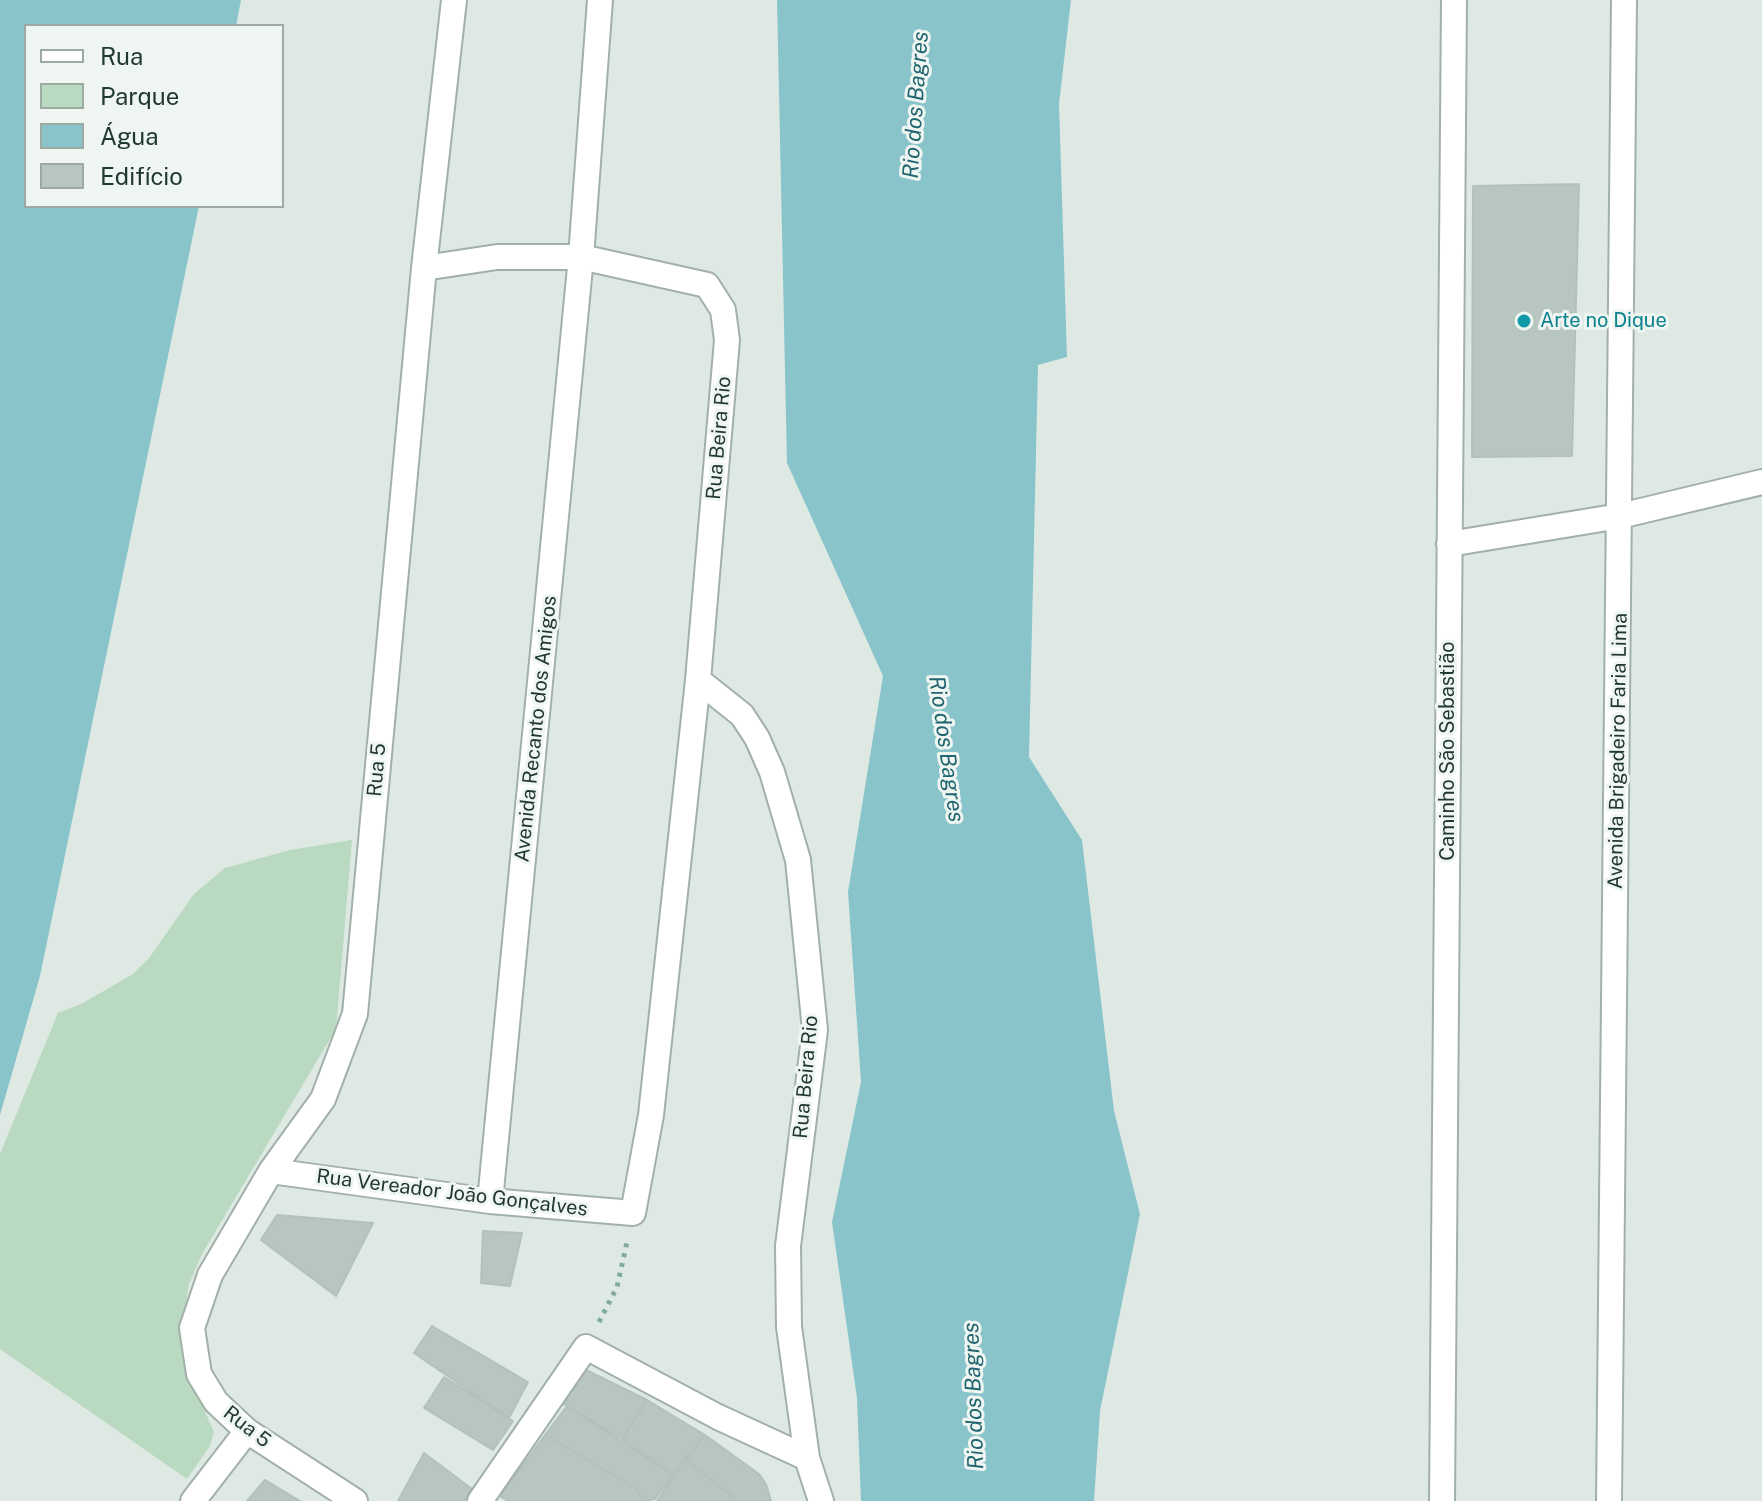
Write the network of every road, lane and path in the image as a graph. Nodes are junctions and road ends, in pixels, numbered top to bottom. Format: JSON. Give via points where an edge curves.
{"nodes":[{"id":1,"x":454,"y":0,"type":"edge"},
{"id":2,"x":600,"y":0,"type":"edge"},
{"id":3,"x":1454,"y":0,"type":"edge"},
{"id":4,"x":1624,"y":0,"type":"edge"},
{"id":5,"x":581,"y":257,"type":"junction"},
{"id":6,"x":424,"y":268,"type":"junction"},
{"id":7,"x":1762,"y":482,"type":"edge"},
{"id":8,"x":1620,"y":516,"type":"junction"},
{"id":9,"x":1449,"y":544,"type":"junction"},
{"id":10,"x":698,"y":680,"type":"junction"},
{"id":11,"x":271,"y":1171,"type":"junction"},
{"id":12,"x":490,"y":1201,"type":"junction"},
{"id":13,"x":633,"y":1213,"type":"junction"},
{"id":14,"x":586,"y":1347,"type":"junction"},
{"id":15,"x":247,"y":1431,"type":"junction"},
{"id":16,"x":807,"y":1458,"type":"junction"},
{"id":17,"x":817,"y":1498,"type":"edge"},
{"id":18,"x":193,"y":1501,"type":"edge"},
{"id":19,"x":355,"y":1501,"type":"edge"},
{"id":20,"x":480,"y":1501,"type":"edge"},
{"id":21,"x":1442,"y":1501,"type":"edge"},
{"id":22,"x":1609,"y":1501,"type":"edge"}],
"edges":[{"from":1,"to":6,"type":"street","name":"Rua 5"},
{"from":2,"to":5,"type":"street","name":"Avenida Recanto dos Amigos"},
{"from":3,"to":9,"type":"street","name":"Caminho São Sebastião"},
{"from":4,"to":8,"type":"street","name":"Avenida Brigadeiro Faria Lima"},
{"from":5,"to":6,"type":"street","via":[[497,257]]},
{"from":5,"to":10,"type":"street","name":"Rua Beira Rio","via":[[707,285],[723,310],[727,340]]},
{"from":5,"to":12,"type":"street","name":"Avenida Recanto dos Amigos"},
{"from":6,"to":11,"type":"street","name":"Rua 5","via":[[355,1014],[323,1099]]},
{"from":7,"to":8,"type":"street"},
{"from":8,"to":9,"type":"street"},
{"from":8,"to":22,"type":"street","name":"Avenida Brigadeiro Faria Lima"},
{"from":9,"to":21,"type":"street","name":"Caminho São Sebastião"},
{"from":10,"to":13,"type":"street","name":"Rua Beira Rio","via":[[651,1115]]},
{"from":10,"to":16,"type":"street","name":"Rua Beira Rio","via":[[742,715],[757,738],[798,860],[815,1030],[788,1246],[788,1300]]},
{"from":11,"to":12,"type":"street","name":"Rua Vereador João Gonçalves"},
{"from":11,"to":15,"type":"street","name":"Rua 5","via":[[210,1275],[192,1328],[199,1374],[216,1402]]},
{"from":12,"to":13,"type":"street","name":"Rua Vereador João Gonçalves"},
{"from":13,"to":14,"type":"path","via":[[617,1287]]},
{"from":14,"to":16,"type":"street"},
{"from":14,"to":20,"type":"street"},
{"from":15,"to":18,"type":"street"},
{"from":15,"to":19,"type":"street","name":"Rua 5"},
{"from":16,"to":17,"type":"street","name":"Rua Beira Rio"}]}
